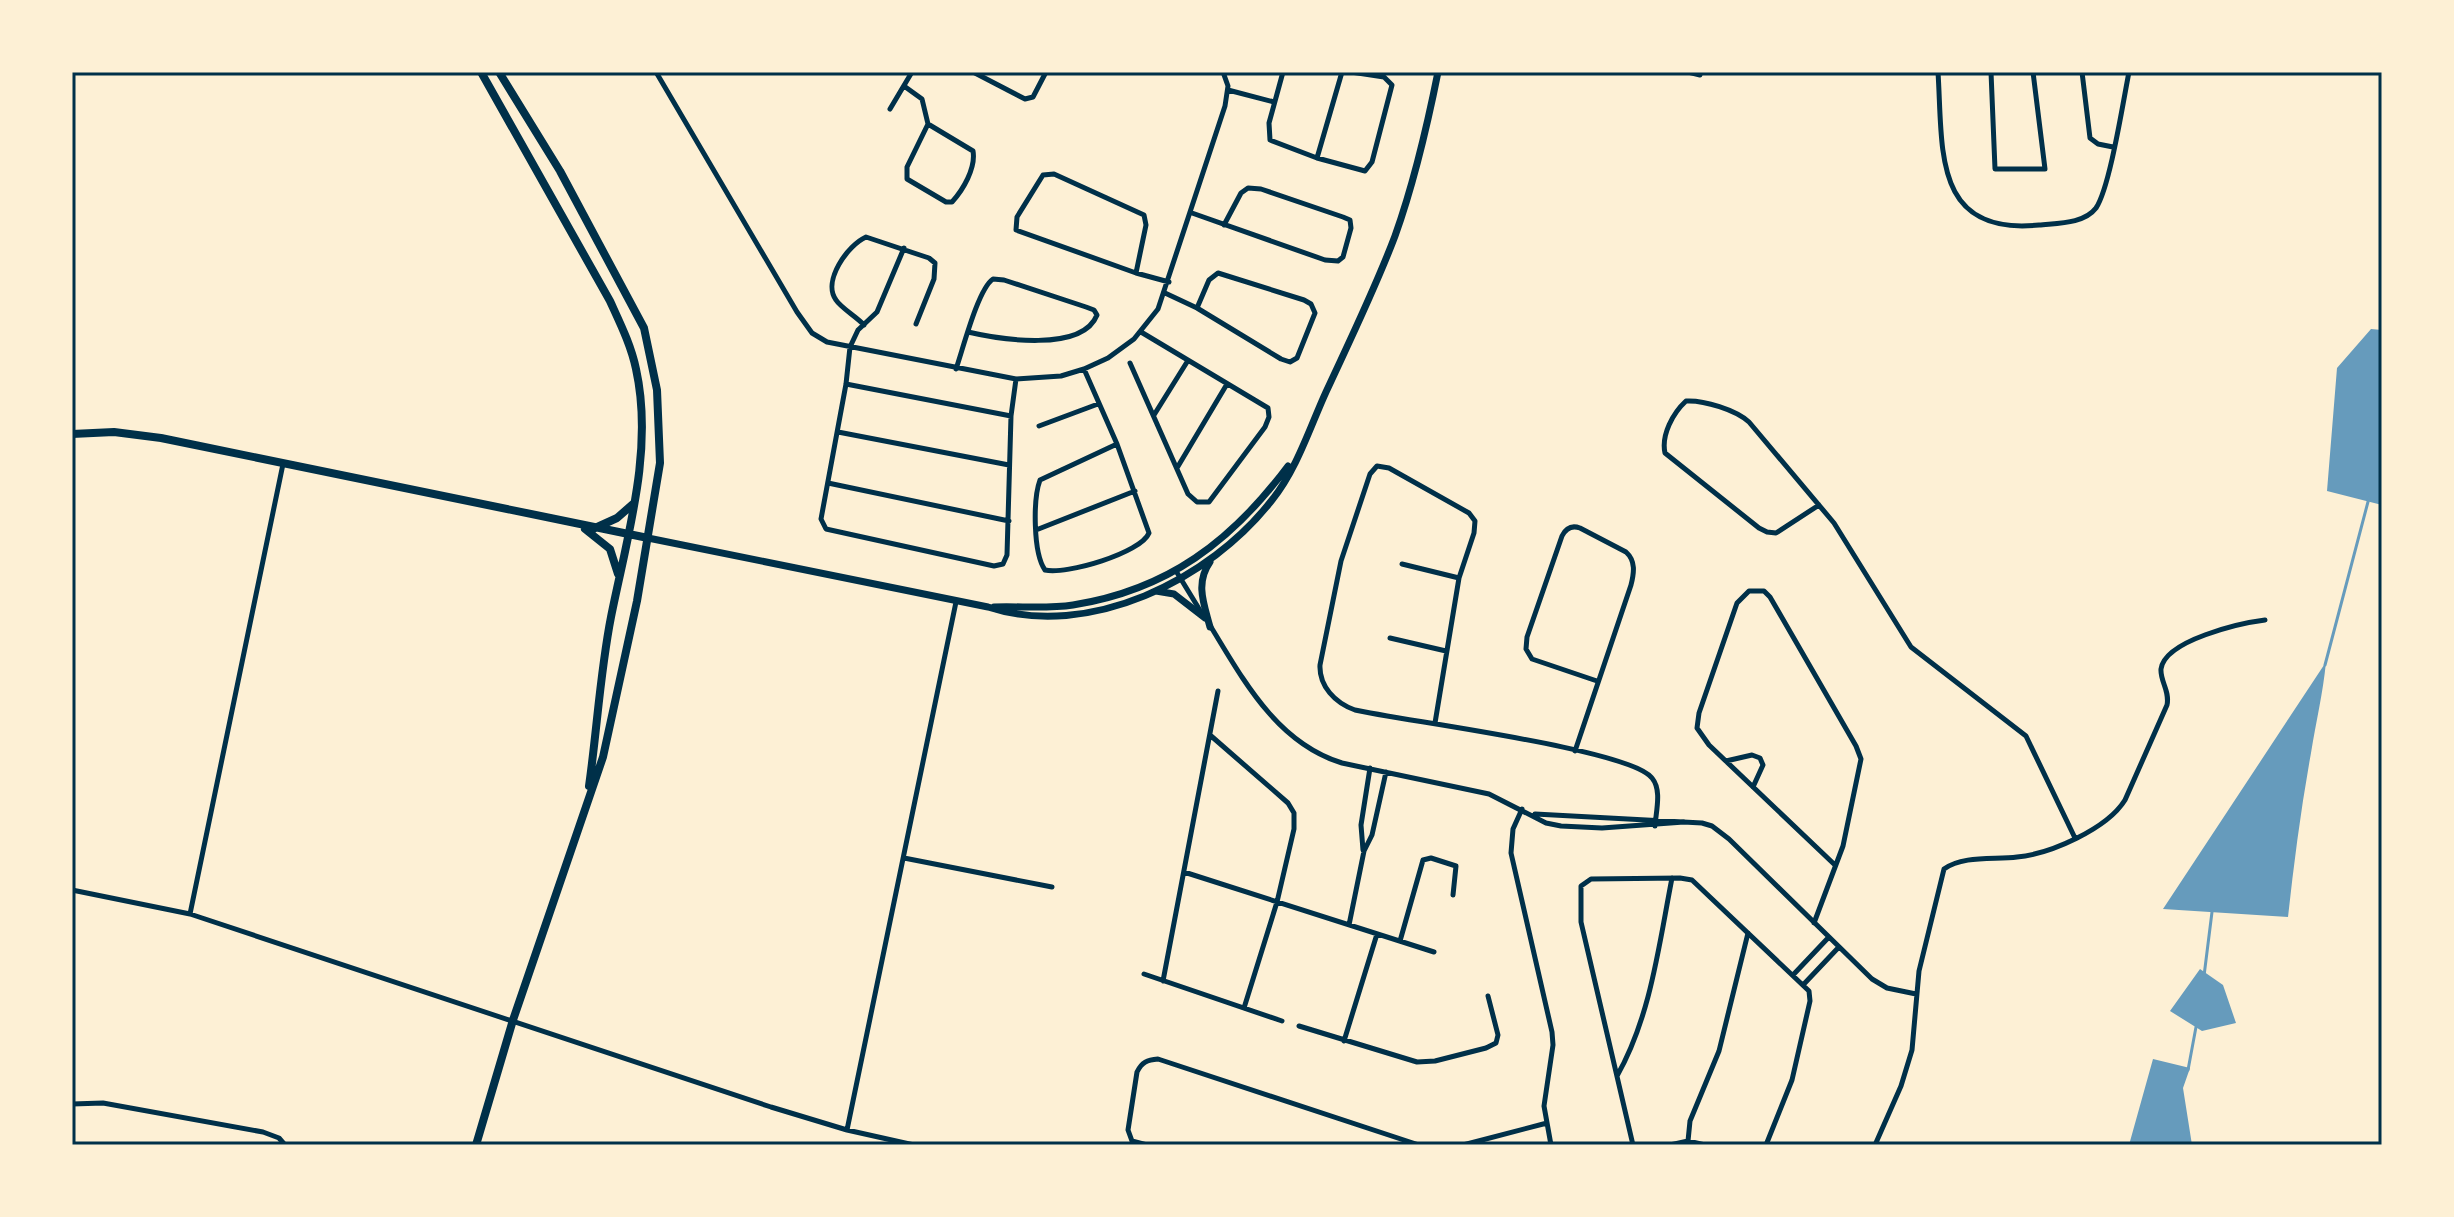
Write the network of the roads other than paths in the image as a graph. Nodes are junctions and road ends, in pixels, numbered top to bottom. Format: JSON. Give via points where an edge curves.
{"nodes":[{"id":1,"x":481,"y":72,"type":"edge"},
{"id":2,"x":499,"y":72,"type":"edge"},
{"id":3,"x":656,"y":72,"type":"edge"},
{"id":4,"x":912,"y":72,"type":"edge"},
{"id":5,"x":973,"y":72,"type":"edge"},
{"id":6,"x":1046,"y":72,"type":"edge"},
{"id":7,"x":1224,"y":72,"type":"edge"},
{"id":8,"x":1283,"y":72,"type":"edge"},
{"id":9,"x":1342,"y":72,"type":"edge"},
{"id":10,"x":1351,"y":72,"type":"edge"},
{"id":11,"x":1438,"y":72,"type":"edge"},
{"id":12,"x":1688,"y":72,"type":"edge"},
{"id":13,"x":1938,"y":72,"type":"edge"},
{"id":14,"x":1991,"y":72,"type":"edge"},
{"id":15,"x":2033,"y":72,"type":"edge"},
{"id":16,"x":2082,"y":72,"type":"edge"},
{"id":17,"x":2129,"y":72,"type":"edge"},
{"id":18,"x":1700,"y":75,"type":"dead end"},
{"id":19,"x":904,"y":86,"type":"junction"},
{"id":20,"x":1228,"y":90,"type":"junction"},
{"id":21,"x":1274,"y":102,"type":"junction"},
{"id":22,"x":890,"y":109,"type":"dead end"},
{"id":23,"x":928,"y":124,"type":"junction"},
{"id":24,"x":2113,"y":147,"type":"junction"},
{"id":25,"x":1317,"y":158,"type":"junction"},
{"id":26,"x":1192,"y":213,"type":"junction"},
{"id":27,"x":1224,"y":225,"type":"junction"},
{"id":28,"x":904,"y":248,"type":"junction"},
{"id":29,"x":1136,"y":273,"type":"junction"},
{"id":30,"x":1169,"y":282,"type":"junction"},
{"id":31,"x":1165,"y":293,"type":"junction"},
{"id":32,"x":1197,"y":308,"type":"junction"},
{"id":33,"x":916,"y":324,"type":"dead end"},
{"id":34,"x":864,"y":325,"type":"junction"},
{"id":35,"x":968,"y":332,"type":"junction"},
{"id":36,"x":1141,"y":332,"type":"junction"},
{"id":37,"x":850,"y":347,"type":"junction"},
{"id":38,"x":1187,"y":362,"type":"junction"},
{"id":39,"x":1130,"y":363,"type":"dead end"},
{"id":40,"x":956,"y":369,"type":"junction"},
{"id":41,"x":1084,"y":369,"type":"junction"},
{"id":42,"x":1016,"y":379,"type":"junction"},
{"id":43,"x":846,"y":384,"type":"junction"},
{"id":44,"x":1227,"y":384,"type":"junction"},
{"id":45,"x":1098,"y":404,"type":"junction"},
{"id":46,"x":1011,"y":416,"type":"junction"},
{"id":47,"x":1154,"y":416,"type":"junction"},
{"id":48,"x":1039,"y":426,"type":"dead end"},
{"id":49,"x":838,"y":432,"type":"junction"},
{"id":50,"x":72,"y":434,"type":"edge"},
{"id":51,"x":1117,"y":444,"type":"junction"},
{"id":52,"x":1299,"y":451,"type":"junction"},
{"id":53,"x":283,"y":464,"type":"junction"},
{"id":54,"x":1009,"y":465,"type":"junction"},
{"id":55,"x":1177,"y":468,"type":"junction"},
{"id":56,"x":828,"y":483,"type":"junction"},
{"id":57,"x":1135,"y":491,"type":"junction"},
{"id":58,"x":633,"y":504,"type":"junction"},
{"id":59,"x":1819,"y":505,"type":"junction"},
{"id":60,"x":1009,"y":521,"type":"junction"},
{"id":61,"x":580,"y":525,"type":"junction"},
{"id":62,"x":594,"y":528,"type":"junction"},
{"id":63,"x":1036,"y":530,"type":"junction"},
{"id":64,"x":627,"y":535,"type":"junction"},
{"id":65,"x":648,"y":538,"type":"junction"},
{"id":66,"x":1214,"y":557,"type":"junction"},
{"id":67,"x":1402,"y":564,"type":"dead end"},
{"id":68,"x":1178,"y":575,"type":"junction"},
{"id":69,"x":1459,"y":578,"type":"junction"},
{"id":70,"x":619,"y":582,"type":"junction"},
{"id":71,"x":1154,"y":591,"type":"junction"},
{"id":72,"x":956,"y":602,"type":"junction"},
{"id":73,"x":988,"y":607,"type":"junction"},
{"id":74,"x":1205,"y":618,"type":"junction"},
{"id":75,"x":2265,"y":620,"type":"dead end"},
{"id":76,"x":1210,"y":627,"type":"junction"},
{"id":77,"x":1390,"y":638,"type":"dead end"},
{"id":78,"x":1446,"y":651,"type":"junction"},
{"id":79,"x":1597,"y":681,"type":"junction"},
{"id":80,"x":1218,"y":691,"type":"dead end"},
{"id":81,"x":1435,"y":723,"type":"junction"},
{"id":82,"x":1210,"y":735,"type":"junction"},
{"id":83,"x":1575,"y":751,"type":"junction"},
{"id":84,"x":1726,"y":761,"type":"junction"},
{"id":85,"x":1370,"y":768,"type":"junction"},
{"id":86,"x":1386,"y":772,"type":"junction"},
{"id":87,"x":1753,"y":787,"type":"junction"},
{"id":88,"x":587,"y":799,"type":"junction"},
{"id":89,"x":1522,"y":809,"type":"junction"},
{"id":90,"x":1533,"y":814,"type":"junction"},
{"id":91,"x":1655,"y":822,"type":"junction"},
{"id":92,"x":2075,"y":838,"type":"junction"},
{"id":93,"x":1364,"y":851,"type":"junction"},
{"id":94,"x":904,"y":858,"type":"junction"},
{"id":95,"x":1835,"y":865,"type":"junction"},
{"id":96,"x":1184,"y":872,"type":"junction"},
{"id":97,"x":1672,"y":878,"type":"junction"},
{"id":98,"x":1052,"y":887,"type":"dead end"},
{"id":99,"x":72,"y":890,"type":"edge"},
{"id":100,"x":1453,"y":895,"type":"dead end"},
{"id":101,"x":1277,"y":902,"type":"junction"},
{"id":102,"x":190,"y":914,"type":"junction"},
{"id":103,"x":1814,"y":923,"type":"junction"},
{"id":104,"x":1349,"y":925,"type":"junction"},
{"id":105,"x":1748,"y":933,"type":"junction"},
{"id":106,"x":1377,"y":934,"type":"junction"},
{"id":107,"x":1828,"y":938,"type":"junction"},
{"id":108,"x":1400,"y":941,"type":"junction"},
{"id":109,"x":1838,"y":948,"type":"junction"},
{"id":110,"x":1434,"y":952,"type":"dead end"},
{"id":111,"x":1144,"y":974,"type":"dead end"},
{"id":112,"x":1793,"y":975,"type":"junction"},
{"id":113,"x":1163,"y":981,"type":"junction"},
{"id":114,"x":1803,"y":985,"type":"junction"},
{"id":115,"x":1916,"y":994,"type":"junction"},
{"id":116,"x":1488,"y":996,"type":"dead end"},
{"id":117,"x":1244,"y":1008,"type":"junction"},
{"id":118,"x":513,"y":1020,"type":"junction"},
{"id":119,"x":1282,"y":1021,"type":"dead end"},
{"id":120,"x":1299,"y":1026,"type":"dead end"},
{"id":121,"x":1344,"y":1041,"type":"junction"},
{"id":122,"x":1617,"y":1076,"type":"junction"},
{"id":123,"x":72,"y":1104,"type":"edge"},
{"id":124,"x":1547,"y":1123,"type":"junction"},
{"id":125,"x":847,"y":1130,"type":"junction"},
{"id":126,"x":1688,"y":1141,"type":"junction"},
{"id":127,"x":285,"y":1145,"type":"edge"},
{"id":128,"x":476,"y":1145,"type":"edge"},
{"id":129,"x":914,"y":1145,"type":"edge"},
{"id":130,"x":1147,"y":1145,"type":"edge"},
{"id":131,"x":1419,"y":1145,"type":"edge"},
{"id":132,"x":1463,"y":1145,"type":"edge"},
{"id":133,"x":1551,"y":1145,"type":"edge"},
{"id":134,"x":1633,"y":1145,"type":"edge"},
{"id":135,"x":1670,"y":1145,"type":"edge"},
{"id":136,"x":1705,"y":1145,"type":"edge"},
{"id":137,"x":1766,"y":1145,"type":"edge"},
{"id":138,"x":1875,"y":1145,"type":"edge"}],
"edges":[{"from":1,"to":58,"type":"main road","via":[[625,334],[641,409]]},
{"from":2,"to":65,"type":"main road","via":[[560,171],[644,328],[660,430]]},
{"from":3,"to":37,"type":"street","via":[[805,324],[820,339]]},
{"from":4,"to":19,"type":"street"},
{"from":5,"to":6,"type":"street","via":[[1025,99],[1033,97]]},
{"from":7,"to":20,"type":"street"},
{"from":8,"to":21,"type":"street"},
{"from":9,"to":25,"type":"street"},
{"from":10,"to":25,"type":"street","via":[[1391,83],[1371,166],[1358,171]]},
{"from":11,"to":52,"type":"street","via":[[1429,122],[1394,239]]},
{"from":12,"to":18,"type":"street"},
{"from":13,"to":24,"type":"street","via":[[1944,167],[1954,192],[1981,219],[2019,227],[2090,214],[2102,196]]},
{"from":14,"to":15,"type":"street","via":[[1995,169],[2045,169]]},
{"from":16,"to":24,"type":"street","via":[[2090,138]]},
{"from":17,"to":24,"type":"street"},
{"from":19,"to":22,"type":"street"},
{"from":19,"to":23,"type":"street","via":[[922,99]]},
{"from":20,"to":21,"type":"street"},
{"from":20,"to":26,"type":"street"},
{"from":21,"to":25,"type":"street","via":[[1270,140]]},
{"from":23,"to":23,"type":"street","via":[[973,151],[974,165],[952,202],[906,177]]},
{"from":26,"to":27,"type":"street"},
{"from":26,"to":30,"type":"street"},
{"from":27,"to":27,"type":"street","via":[[1335,261],[1344,255],[1352,223],[1257,188],[1241,193]]},
{"from":28,"to":33,"type":"street","via":[[929,258],[936,268]]},
{"from":28,"to":34,"type":"street","via":[[876,315]]},
{"from":28,"to":34,"type":"street","via":[[866,237],[856,243],[833,278],[836,301]]},
{"from":29,"to":29,"type":"street","via":[[1016,230],[1017,217],[1043,175],[1054,174],[1144,215]]},
{"from":29,"to":30,"type":"street"},
{"from":30,"to":31,"type":"street"},
{"from":31,"to":32,"type":"street"},
{"from":31,"to":36,"type":"street"},
{"from":32,"to":32,"type":"street","via":[[1290,362],[1297,358],[1315,313],[1304,300],[1218,273],[1209,280]]},
{"from":34,"to":37,"type":"street"},
{"from":35,"to":35,"type":"street","via":[[985,285],[993,279],[1097,315],[1076,332],[1042,341]]},
{"from":35,"to":40,"type":"street"},
{"from":36,"to":38,"type":"street"},
{"from":36,"to":41,"type":"street"},
{"from":37,"to":40,"type":"street"},
{"from":37,"to":43,"type":"street"},
{"from":38,"to":44,"type":"street"},
{"from":38,"to":47,"type":"street"},
{"from":39,"to":47,"type":"street"},
{"from":40,"to":42,"type":"street"},
{"from":41,"to":42,"type":"street","via":[[1044,379]]},
{"from":41,"to":45,"type":"street"},
{"from":42,"to":46,"type":"street"},
{"from":43,"to":46,"type":"street"},
{"from":43,"to":49,"type":"street"},
{"from":44,"to":55,"type":"street"},
{"from":44,"to":55,"type":"street","via":[[1266,406],[1265,427],[1205,504],[1188,494]]},
{"from":45,"to":48,"type":"street"},
{"from":45,"to":51,"type":"street"},
{"from":46,"to":54,"type":"street"},
{"from":47,"to":55,"type":"street"},
{"from":49,"to":54,"type":"street"},
{"from":49,"to":56,"type":"street"},
{"from":50,"to":53,"type":"main road","via":[[138,434]]},
{"from":51,"to":57,"type":"street"},
{"from":51,"to":63,"type":"street","via":[[1042,478]]},
{"from":52,"to":66,"type":"street","via":[[1272,500]]},
{"from":52,"to":68,"type":"street","via":[[1263,500]]},
{"from":53,"to":61,"type":"main road"},
{"from":53,"to":102,"type":"street"},
{"from":54,"to":60,"type":"street"},
{"from":56,"to":60,"type":"street"},
{"from":56,"to":60,"type":"street","via":[[821,519],[836,533],[1000,566],[1007,555]]},
{"from":57,"to":63,"type":"street"},
{"from":57,"to":63,"type":"street","via":[[1149,525],[1148,537],[1105,559],[1081,568],[1045,570]]},
{"from":58,"to":62,"type":"main road"},
{"from":58,"to":64,"type":"main road"},
{"from":59,"to":59,"type":"street","via":[[1776,533],[1759,528],[1665,453],[1664,438],[1680,407],[1696,402],[1747,419]]},
{"from":59,"to":92,"type":"street","via":[[1911,647],[2026,736]]},
{"from":61,"to":62,"type":"main road"},
{"from":61,"to":70,"type":"main road","via":[[610,549]]},
{"from":62,"to":64,"type":"main road"},
{"from":64,"to":65,"type":"main road"},
{"from":64,"to":70,"type":"main road"},
{"from":65,"to":72,"type":"street"},
{"from":65,"to":88,"type":"main road","via":[[615,711]]},
{"from":66,"to":68,"type":"street"},
{"from":66,"to":76,"type":"street","via":[[1201,584]]},
{"from":67,"to":69,"type":"street"},
{"from":68,"to":71,"type":"street"},
{"from":68,"to":73,"type":"street","via":[[1073,605]]},
{"from":68,"to":74,"type":"street"},
{"from":69,"to":78,"type":"street"},
{"from":69,"to":81,"type":"street","via":[[1474,533],[1472,516],[1389,468],[1375,467],[1341,561],[1320,675],[1323,685],[1349,708]]},
{"from":70,"to":88,"type":"main road"},
{"from":71,"to":73,"type":"street","via":[[1096,610],[1056,616],[1014,616]]},
{"from":71,"to":74,"type":"street","via":[[1174,594]]},
{"from":72,"to":73,"type":"street"},
{"from":72,"to":94,"type":"street"},
{"from":74,"to":76,"type":"street"},
{"from":75,"to":92,"type":"street","via":[[2228,626],[2166,657],[2161,672],[2167,705],[2125,800],[2106,820]]},
{"from":76,"to":85,"type":"street","via":[[1253,696],[1280,723],[1323,756]]},
{"from":77,"to":78,"type":"street"},
{"from":78,"to":81,"type":"street"},
{"from":79,"to":79,"type":"street","via":[[1631,585],[1633,562],[1624,551],[1573,526],[1562,536],[1526,649],[1532,659]]},
{"from":79,"to":83,"type":"street"},
{"from":80,"to":82,"type":"street"},
{"from":81,"to":83,"type":"street"},
{"from":82,"to":96,"type":"street"},
{"from":82,"to":101,"type":"street","via":[[1285,799],[1294,813]]},
{"from":83,"to":91,"type":"street","via":[[1621,761],[1650,775],[1656,785]]},
{"from":84,"to":87,"type":"street"},
{"from":84,"to":87,"type":"street","via":[[1760,758],[1763,765]]},
{"from":84,"to":95,"type":"street","via":[[1700,734],[1697,718],[1737,603],[1746,592],[1760,590],[1773,601],[1860,755],[1861,770]]},
{"from":85,"to":86,"type":"street"},
{"from":85,"to":93,"type":"street","via":[[1361,825]]},
{"from":86,"to":89,"type":"street","via":[[1489,794]]},
{"from":86,"to":93,"type":"street"},
{"from":87,"to":95,"type":"street"},
{"from":88,"to":118,"type":"main road"},
{"from":89,"to":90,"type":"street"},
{"from":89,"to":124,"type":"street","via":[[1511,853],[1552,1032],[1544,1092]]},
{"from":90,"to":91,"type":"street"},
{"from":90,"to":91,"type":"street","via":[[1546,823],[1579,828]]},
{"from":91,"to":103,"type":"street","via":[[1707,824],[1722,833]]},
{"from":92,"to":115,"type":"street","via":[[2031,855],[1945,867]]},
{"from":93,"to":104,"type":"street"},
{"from":94,"to":98,"type":"street"},
{"from":94,"to":125,"type":"street"},
{"from":95,"to":103,"type":"street"},
{"from":96,"to":101,"type":"street"},
{"from":96,"to":113,"type":"street"},
{"from":97,"to":105,"type":"street","via":[[1695,882]]},
{"from":97,"to":122,"type":"street","via":[[1642,1019]]},
{"from":97,"to":122,"type":"street","via":[[1591,879],[1581,886],[1581,922]]},
{"from":99,"to":102,"type":"street"},
{"from":100,"to":108,"type":"street","via":[[1456,866],[1423,860]]},
{"from":101,"to":104,"type":"street"},
{"from":101,"to":117,"type":"street"},
{"from":102,"to":118,"type":"street"},
{"from":103,"to":107,"type":"street"},
{"from":104,"to":106,"type":"street"},
{"from":105,"to":112,"type":"street"},
{"from":105,"to":126,"type":"street","via":[[1721,1043],[1690,1121]]},
{"from":106,"to":108,"type":"street"},
{"from":106,"to":121,"type":"street"},
{"from":107,"to":109,"type":"street"},
{"from":107,"to":112,"type":"street"},
{"from":108,"to":110,"type":"street"},
{"from":109,"to":114,"type":"street"},
{"from":109,"to":115,"type":"street","via":[[1879,984]]},
{"from":111,"to":113,"type":"street"},
{"from":112,"to":114,"type":"street"},
{"from":113,"to":117,"type":"street"},
{"from":114,"to":137,"type":"street","via":[[1811,996],[1809,1009],[1792,1080]]},
{"from":115,"to":138,"type":"street","via":[[1907,1068]]},
{"from":116,"to":121,"type":"street","via":[[1498,1035],[1486,1048],[1417,1062]]},
{"from":117,"to":119,"type":"street"},
{"from":118,"to":125,"type":"street"},
{"from":118,"to":128,"type":"main road"},
{"from":120,"to":121,"type":"street"},
{"from":122,"to":134,"type":"street"},
{"from":123,"to":127,"type":"street","via":[[103,1103],[263,1132]]},
{"from":124,"to":132,"type":"street"},
{"from":124,"to":133,"type":"street"},
{"from":125,"to":129,"type":"street"},
{"from":126,"to":135,"type":"street"},
{"from":126,"to":136,"type":"street"},
{"from":130,"to":131,"type":"street","via":[[1132,1141],[1128,1130],[1137,1072],[1149,1059],[1158,1059]]}]}
